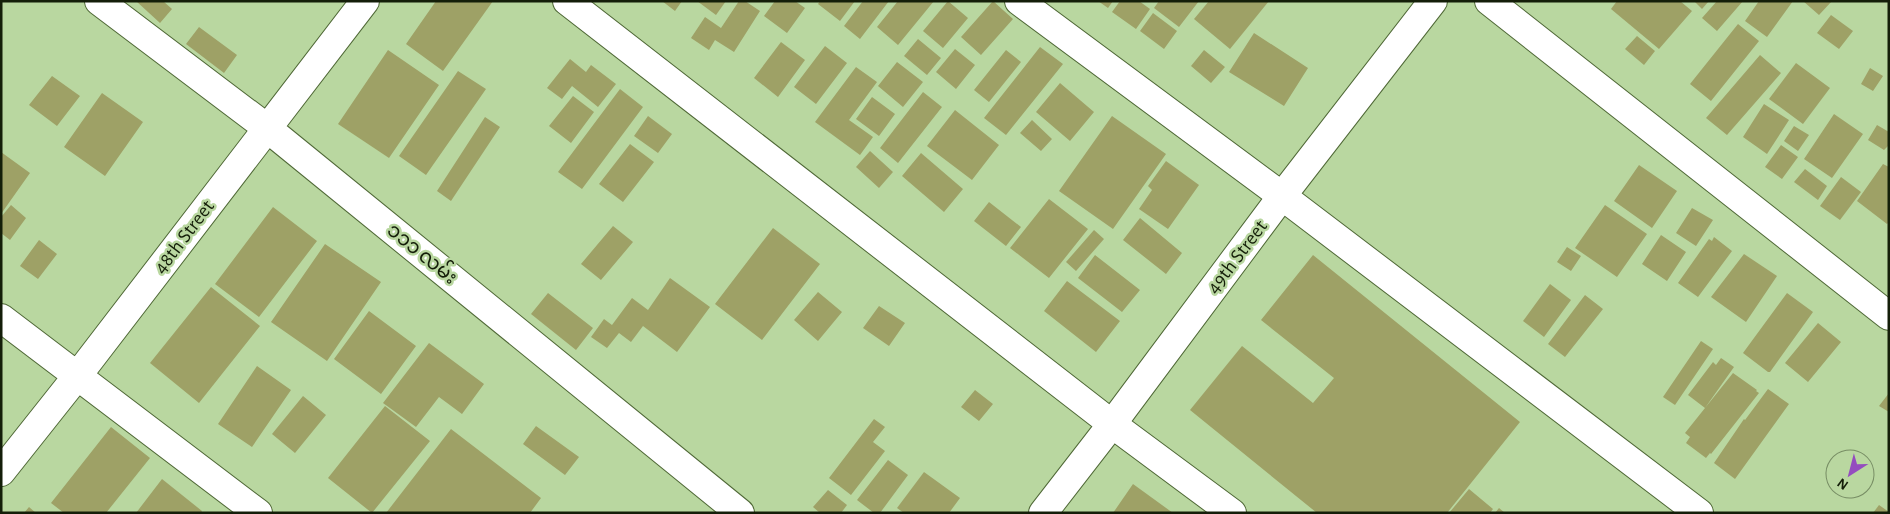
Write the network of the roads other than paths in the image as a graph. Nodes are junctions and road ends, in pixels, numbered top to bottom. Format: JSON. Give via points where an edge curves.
{"nodes":[{"id":1,"x":98,"y":1,"type":"edge"},
{"id":2,"x":365,"y":1,"type":"edge"},
{"id":3,"x":567,"y":1,"type":"edge"},
{"id":4,"x":1019,"y":1,"type":"edge"},
{"id":5,"x":1433,"y":1,"type":"edge"},
{"id":6,"x":1489,"y":1,"type":"edge"},
{"id":7,"x":267,"y":128,"type":"junction"},
{"id":8,"x":1282,"y":196,"type":"junction"},
{"id":9,"x":1889,"y":316,"type":"edge"},
{"id":10,"x":1,"y":318,"type":"edge"},
{"id":11,"x":78,"y":375,"type":"junction"},
{"id":12,"x":1112,"y":424,"type":"junction"},
{"id":13,"x":1,"y":472,"type":"edge"},
{"id":14,"x":258,"y":513,"type":"edge"},
{"id":15,"x":740,"y":513,"type":"edge"},
{"id":16,"x":1043,"y":513,"type":"edge"},
{"id":17,"x":1232,"y":513,"type":"edge"},
{"id":18,"x":1699,"y":513,"type":"edge"}],
"edges":[{"from":1,"to":7,"type":"street","name":"၁၁၁ လမ်း"},
{"from":2,"to":7,"type":"street","name":"48th Street"},
{"from":3,"to":12,"type":"street"},
{"from":4,"to":8,"type":"street"},
{"from":5,"to":8,"type":"street","name":"49th Street"},
{"from":6,"to":9,"type":"street"},
{"from":7,"to":11,"type":"street","name":"48th Street"},
{"from":7,"to":15,"type":"street","name":"၁၁၁ လမ်း"},
{"from":8,"to":12,"type":"street","name":"49th Street"},
{"from":8,"to":18,"type":"street"},
{"from":10,"to":11,"type":"street"},
{"from":11,"to":13,"type":"street","name":"48th Street"},
{"from":11,"to":14,"type":"street"},
{"from":12,"to":16,"type":"street","name":"49th Street"},
{"from":12,"to":17,"type":"street"}]}
